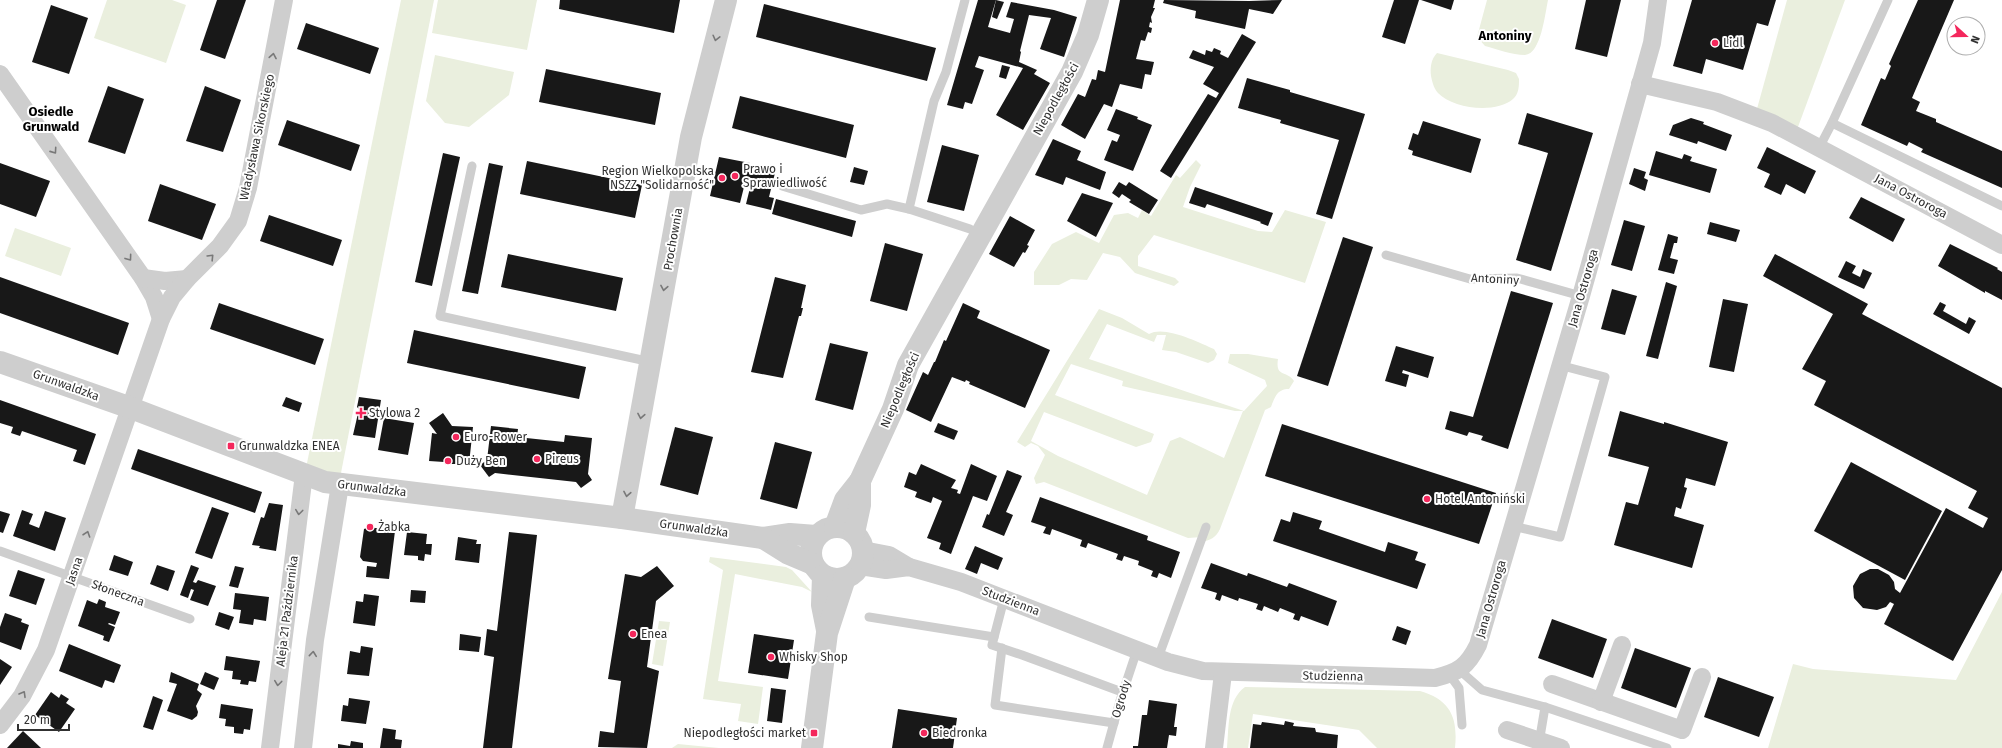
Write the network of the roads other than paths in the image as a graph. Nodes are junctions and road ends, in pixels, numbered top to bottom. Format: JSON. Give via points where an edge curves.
{"nodes":[{"id":1,"x":284,"y":0,"type":"edge"},
{"id":2,"x":726,"y":0,"type":"edge"},
{"id":3,"x":964,"y":0,"type":"edge"},
{"id":4,"x":1098,"y":0,"type":"edge"},
{"id":5,"x":1658,"y":0,"type":"edge"},
{"id":6,"x":1888,"y":0,"type":"edge"},
{"id":7,"x":0,"y":74,"type":"edge"},
{"id":8,"x":1640,"y":84,"type":"junction"},
{"id":9,"x":1832,"y":123,"type":"junction"},
{"id":10,"x":1819,"y":148,"type":"junction"},
{"id":11,"x":472,"y":166,"type":"dead end"},
{"id":12,"x":782,"y":186,"type":"dead end"},
{"id":13,"x":2002,"y":206,"type":"edge"},
{"id":14,"x":909,"y":209,"type":"junction"},
{"id":15,"x":980,"y":234,"type":"junction"},
{"id":16,"x":2002,"y":245,"type":"edge"},
{"id":17,"x":1386,"y":255,"type":"dead end"},
{"id":18,"x":143,"y":278,"type":"junction"},
{"id":19,"x":187,"y":279,"type":"junction"},
{"id":20,"x":1581,"y":296,"type":"junction"},
{"id":21,"x":161,"y":319,"type":"junction"},
{"id":22,"x":0,"y":362,"type":"edge"},
{"id":23,"x":650,"y":362,"type":"junction"},
{"id":24,"x":1559,"y":365,"type":"junction"},
{"id":25,"x":130,"y":408,"type":"junction"},
{"id":26,"x":304,"y":474,"type":"junction"},
{"id":27,"x":340,"y":485,"type":"junction"},
{"id":28,"x":622,"y":518,"type":"junction"},
{"id":29,"x":1513,"y":526,"type":"junction"},
{"id":30,"x":1206,"y":527,"type":"dead end"},
{"id":31,"x":763,"y":538,"type":"junction"},
{"id":32,"x":845,"y":548,"type":"junction"},
{"id":33,"x":0,"y":551,"type":"edge"},
{"id":34,"x":818,"y":570,"type":"junction"},
{"id":35,"x":72,"y":576,"type":"junction"},
{"id":36,"x":1004,"y":599,"type":"junction"},
{"id":37,"x":869,"y":617,"type":"dead end"},
{"id":38,"x":190,"y":618,"type":"dead end"},
{"id":39,"x":827,"y":633,"type":"junction"},
{"id":40,"x":994,"y":637,"type":"junction"},
{"id":41,"x":1622,"y":645,"type":"dead end"},
{"id":42,"x":1002,"y":648,"type":"junction"},
{"id":43,"x":1137,"y":650,"type":"junction"},
{"id":44,"x":1158,"y":658,"type":"junction"},
{"id":45,"x":1458,"y":670,"type":"junction"},
{"id":46,"x":1223,"y":673,"type":"junction"},
{"id":47,"x":1702,"y":678,"type":"dead end"},
{"id":48,"x":1552,"y":684,"type":"dead end"},
{"id":49,"x":1122,"y":692,"type":"junction"},
{"id":50,"x":1601,"y":702,"type":"junction"},
{"id":51,"x":1545,"y":707,"type":"junction"},
{"id":52,"x":1114,"y":723,"type":"junction"},
{"id":53,"x":0,"y":724,"type":"edge"},
{"id":54,"x":1462,"y":725,"type":"dead end"},
{"id":55,"x":1507,"y":730,"type":"dead end"},
{"id":56,"x":1539,"y":744,"type":"edge"},
{"id":57,"x":270,"y":748,"type":"edge"},
{"id":58,"x":303,"y":748,"type":"edge"},
{"id":59,"x":812,"y":748,"type":"edge"},
{"id":60,"x":1107,"y":748,"type":"edge"},
{"id":61,"x":1214,"y":748,"type":"edge"},
{"id":62,"x":1561,"y":748,"type":"edge"},
{"id":63,"x":1667,"y":748,"type":"edge"}],
"edges":[{"from":19,"to":1,"type":"street","name":"Władysława Sikorskiego","one_way":true,"via":[[220,246],[238,221],[248,188]]},
{"from":2,"to":23,"type":"street","name":"Prochownia","one_way":true,"via":[[691,137]]},
{"from":3,"to":14,"type":"lane","via":[[946,72],[934,101]]},
{"from":4,"to":15,"type":"street","name":"Niepodległości","via":[[1088,35],[1072,72]]},
{"from":5,"to":8,"type":"street","via":[[1652,43]]},
{"from":6,"to":9,"type":"lane"},
{"from":7,"to":18,"type":"street","one_way":true},
{"from":8,"to":10,"type":"street","name":"Jana Ostroroga","via":[[1717,102],[1772,122]]},
{"from":8,"to":20,"type":"street","name":"Jana Ostroroga"},
{"from":9,"to":10,"type":"lane"},
{"from":9,"to":13,"type":"lane"},
{"from":10,"to":16,"type":"street","name":"Jana Ostroroga"},
{"from":11,"to":23,"type":"lane","via":[[440,316]]},
{"from":12,"to":14,"type":"lane","via":[[861,210],[887,204]]},
{"from":14,"to":15,"type":"lane"},
{"from":15,"to":32,"type":"street","name":"Niepodległości","via":[[908,365],[893,409],[860,481],[860,505]]},
{"from":17,"to":20,"type":"lane","name":"Antoniny","via":[[1470,279],[1517,278]]},
{"from":18,"to":19,"type":"street","via":[[165,281]]},
{"from":18,"to":21,"type":"street","via":[[154,297]]},
{"from":19,"to":21,"type":"street","name":"Władysława Sikorskiego","via":[[172,297]]},
{"from":20,"to":24,"type":"street","name":"Jana Ostroroga"},
{"from":21,"to":25,"type":"street","name":"Jasna"},
{"from":22,"to":25,"type":"street","name":"Grunwaldzka"},
{"from":23,"to":28,"type":"street","name":"Prochownia","one_way":true},
{"from":24,"to":29,"type":"street","name":"Jana Ostroroga"},
{"from":24,"to":29,"type":"lane","via":[[1605,377],[1560,537]]},
{"from":25,"to":26,"type":"street","name":"Grunwaldzka"},
{"from":35,"to":25,"type":"street","name":"Jasna","one_way":true},
{"from":26,"to":27,"type":"street","name":"Grunwaldzka"},
{"from":26,"to":57,"type":"street","name":"Aleja 21 Października","one_way":true},
{"from":27,"to":28,"type":"street","name":"Grunwaldzka"},
{"from":58,"to":27,"type":"street","one_way":true,"via":[[315,640]]},
{"from":28,"to":31,"type":"street","name":"Grunwaldzka"},
{"from":29,"to":45,"type":"street","name":"Jana Ostroroga","via":[[1478,645],[1470,660]]},
{"from":30,"to":44,"type":"lane"},
{"from":31,"to":32,"type":"street","name":"Grunwaldzka","via":[[790,534]]},
{"from":31,"to":34,"type":"street","name":"Grunwaldzka"},
{"from":32,"to":34,"type":"street","name":"Grunwaldzka","via":[[838,580]]},
{"from":32,"to":34,"type":"street","name":"Niepodległości","via":[[811,550]]},
{"from":32,"to":36,"type":"street","name":"Studzienna","via":[[889,555],[909,567],[961,582]]},
{"from":32,"to":39,"type":"street","name":"Niepodległości"},
{"from":33,"to":35,"type":"lane","name":"Słoneczna"},
{"from":34,"to":39,"type":"street","name":"Niepodległości"},
{"from":35,"to":38,"type":"lane","name":"Słoneczna"},
{"from":53,"to":35,"type":"street","name":"Jasna","one_way":true,"via":[[22,696],[46,650]]},
{"from":36,"to":40,"type":"lane"},
{"from":36,"to":43,"type":"street","name":"Studzienna"},
{"from":37,"to":40,"type":"lane"},
{"from":39,"to":59,"type":"street","name":"Niepodległości"},
{"from":40,"to":42,"type":"lane","via":[[992,645]]},
{"from":41,"to":50,"type":"street"},
{"from":42,"to":49,"type":"lane"},
{"from":42,"to":52,"type":"lane","via":[[995,705]]},
{"from":43,"to":44,"type":"street","name":"Studzienna"},
{"from":43,"to":49,"type":"lane","name":"Ogrody"},
{"from":44,"to":46,"type":"street","name":"Studzienna","via":[[1190,669]]},
{"from":45,"to":46,"type":"street","name":"Studzienna","via":[[1435,678]]},
{"from":45,"to":51,"type":"lane","via":[[1482,690]]},
{"from":45,"to":54,"type":"lane"},
{"from":46,"to":61,"type":"street"},
{"from":47,"to":50,"type":"street","via":[[1682,730]]},
{"from":48,"to":50,"type":"street"},
{"from":49,"to":52,"type":"lane","name":"Ogrody"},
{"from":51,"to":56,"type":"lane"},
{"from":51,"to":63,"type":"lane"},
{"from":52,"to":60,"type":"lane","name":"Ogrody"},
{"from":55,"to":56,"type":"street"},
{"from":56,"to":62,"type":"street"}]}
